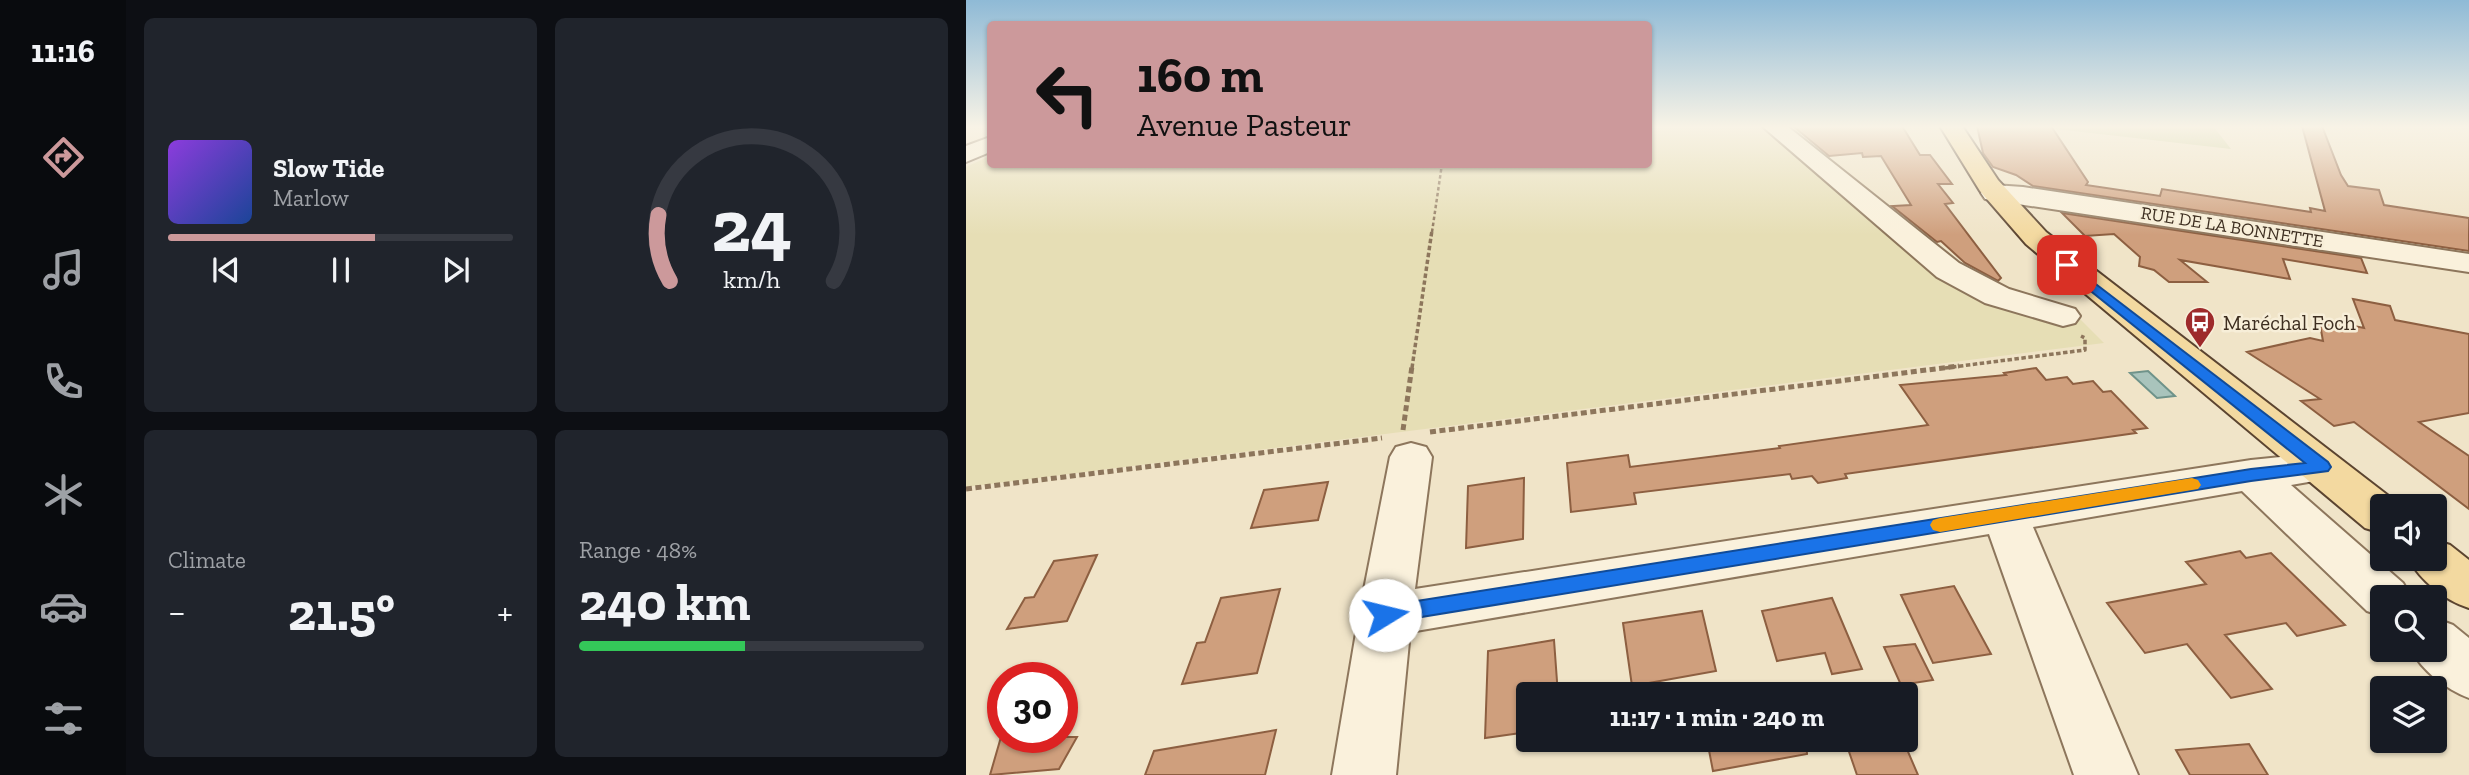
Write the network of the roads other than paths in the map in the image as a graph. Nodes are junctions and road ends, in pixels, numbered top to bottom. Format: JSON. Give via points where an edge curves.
{"nodes":[{"id":1,"x":1817,"y":162,"type":"edge"},
{"id":2,"x":1972,"y":162,"type":"edge"},
{"id":3,"x":1994,"y":193,"type":"junction"},
{"id":4,"x":2469,"y":263,"type":"edge"},
{"id":5,"x":2070,"y":326,"type":"road end"},
{"id":6,"x":1408,"y":440,"type":"road end"},
{"id":7,"x":2322,"y":467,"type":"junction"},
{"id":8,"x":2251,"y":475,"type":"junction"},
{"id":9,"x":2370,"y":506,"type":"edge"},
{"id":10,"x":2005,"y":515,"type":"junction"},
{"id":11,"x":2447,"y":570,"type":"edge"},
{"id":12,"x":2372,"y":585,"type":"edge"},
{"id":13,"x":2469,"y":588,"type":"edge"},
{"id":14,"x":1385,"y":615,"type":"junction"},
{"id":15,"x":2447,"y":653,"type":"edge"},
{"id":16,"x":2469,"y":673,"type":"edge"},
{"id":17,"x":1364,"y":775,"type":"edge"},
{"id":18,"x":2106,"y":775,"type":"edge"}],
"edges":[{"from":1,"to":5,"type":"street","via":[[1948,270]]},
{"from":2,"to":3,"type":"main road"},
{"from":3,"to":4,"type":"street","name":"RUE DE LA BONNETTE"},
{"from":3,"to":7,"type":"main road","via":[[2067,265]]},
{"from":6,"to":14,"type":"street"},
{"from":7,"to":8,"type":"street"},
{"from":7,"to":9,"type":"main road"},
{"from":8,"to":10,"type":"street"},
{"from":8,"to":12,"type":"street"},
{"from":10,"to":14,"type":"street"},
{"from":10,"to":18,"type":"street"},
{"from":11,"to":13,"type":"main road"},
{"from":14,"to":17,"type":"street"},
{"from":15,"to":16,"type":"street"}]}
